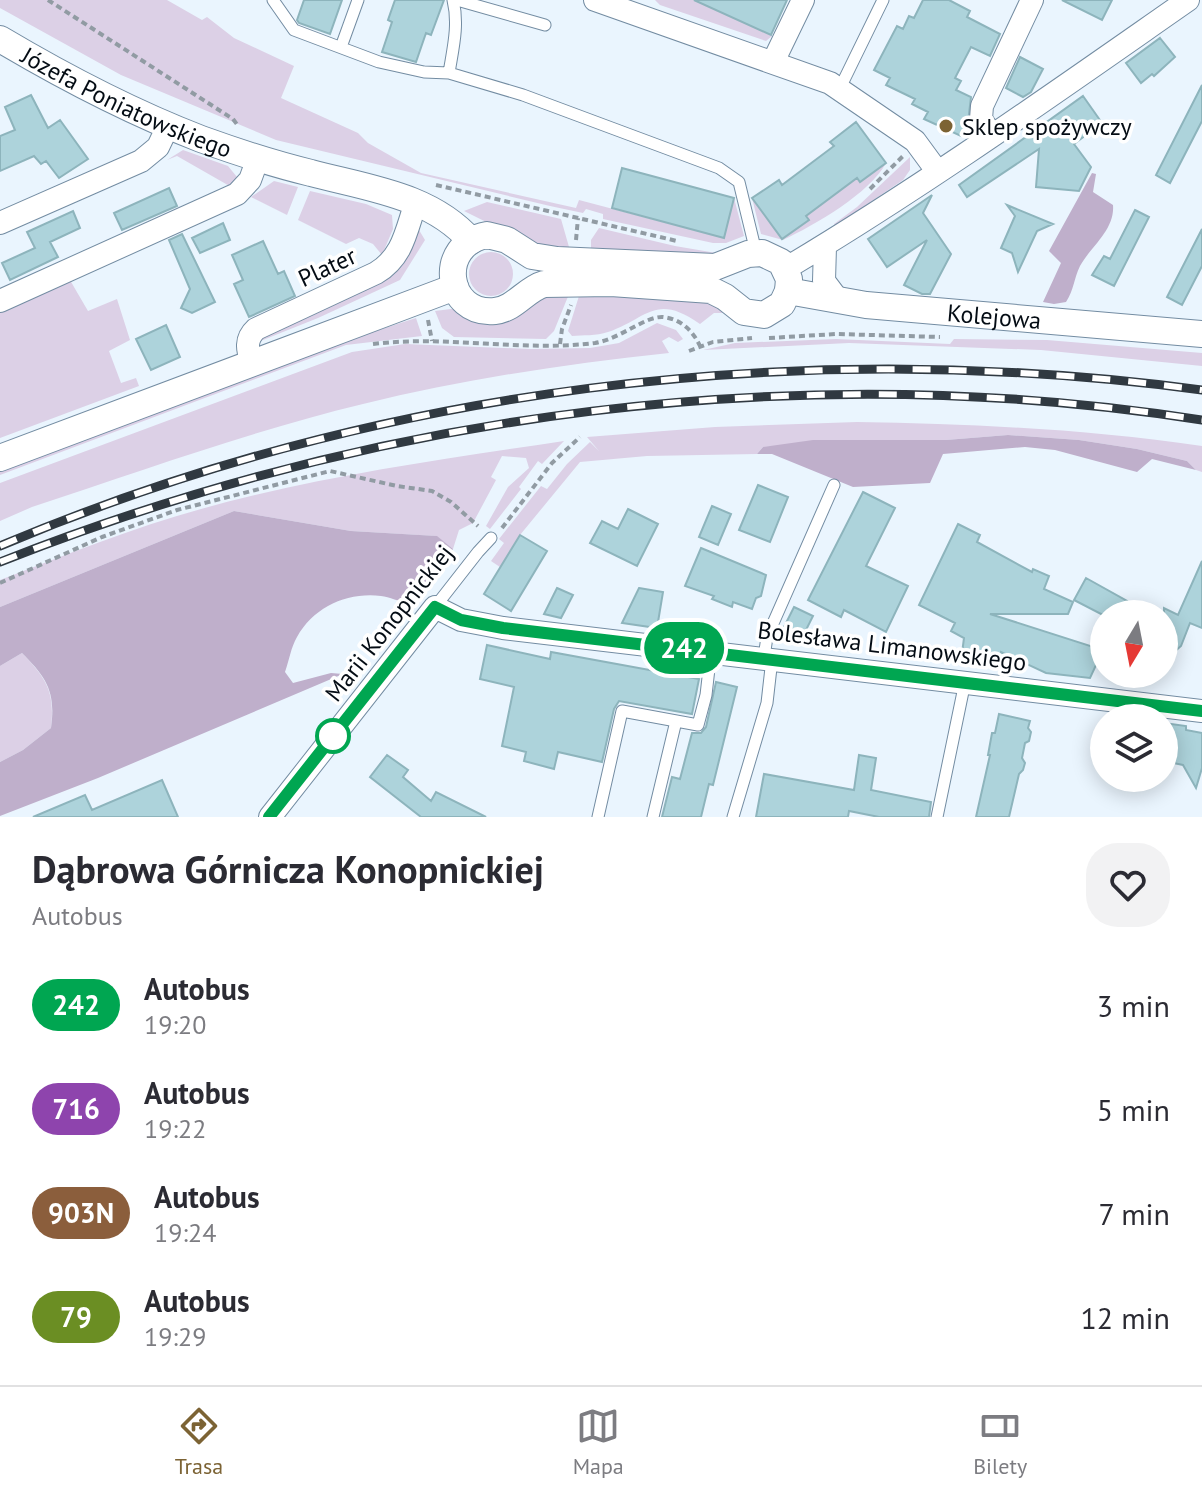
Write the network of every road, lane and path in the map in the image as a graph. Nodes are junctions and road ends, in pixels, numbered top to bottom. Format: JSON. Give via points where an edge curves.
{"nodes":[{"id":1,"x":48,"y":0,"type":"edge"},
{"id":2,"x":273,"y":0,"type":"edge"},
{"id":3,"x":358,"y":0,"type":"edge"},
{"id":4,"x":455,"y":0,"type":"edge"},
{"id":5,"x":595,"y":0,"type":"edge"},
{"id":6,"x":803,"y":0,"type":"edge"},
{"id":7,"x":883,"y":0,"type":"edge"},
{"id":8,"x":1032,"y":0,"type":"edge"},
{"id":9,"x":1188,"y":0,"type":"edge"},
{"id":10,"x":545,"y":25,"type":"dead end"},
{"id":11,"x":0,"y":39,"type":"edge"},
{"id":12,"x":341,"y":47,"type":"junction"},
{"id":13,"x":773,"y":62,"type":"junction"},
{"id":14,"x":449,"y":73,"type":"junction"},
{"id":15,"x":840,"y":88,"type":"junction"},
{"id":16,"x":168,"y":126,"type":"junction"},
{"id":17,"x":243,"y":132,"type":"dead end"},
{"id":18,"x":992,"y":136,"type":"junction"},
{"id":19,"x":908,"y":152,"type":"dead end"},
{"id":20,"x":258,"y":158,"type":"junction"},
{"id":21,"x":937,"y":171,"type":"junction"},
{"id":22,"x":463,"y":191,"type":"junction"},
{"id":23,"x":867,"y":191,"type":"dead end"},
{"id":24,"x":426,"y":193,"type":"junction"},
{"id":25,"x":461,"y":199,"type":"dead end"},
{"id":26,"x":0,"y":223,"type":"edge"},
{"id":27,"x":471,"y":241,"type":"junction"},
{"id":28,"x":685,"y":243,"type":"dead end"},
{"id":29,"x":825,"y":247,"type":"junction"},
{"id":30,"x":756,"y":252,"type":"junction"},
{"id":31,"x":787,"y":280,"type":"junction"},
{"id":32,"x":455,"y":287,"type":"junction"},
{"id":33,"x":574,"y":297,"type":"dead end"},
{"id":34,"x":0,"y":301,"type":"edge"},
{"id":35,"x":839,"y":301,"type":"junction"},
{"id":36,"x":426,"y":314,"type":"dead end"},
{"id":37,"x":1202,"y":334,"type":"edge"},
{"id":38,"x":948,"y":336,"type":"dead end"},
{"id":39,"x":560,"y":344,"type":"junction"},
{"id":40,"x":700,"y":346,"type":"junction"},
{"id":41,"x":689,"y":351,"type":"dead end"},
{"id":42,"x":252,"y":363,"type":"junction"},
{"id":43,"x":580,"y":437,"type":"dead end"},
{"id":44,"x":0,"y":458,"type":"edge"},
{"id":45,"x":834,"y":485,"type":"dead end"},
{"id":46,"x":478,"y":526,"type":"dead end"},
{"id":47,"x":491,"y":538,"type":"joint"},
{"id":48,"x":0,"y":583,"type":"edge"},
{"id":49,"x":435,"y":607,"type":"junction"},
{"id":50,"x":711,"y":651,"type":"junction"},
{"id":51,"x":768,"y":658,"type":"junction"},
{"id":52,"x":966,"y":681,"type":"junction"},
{"id":53,"x":1202,"y":711,"type":"edge"},
{"id":54,"x":676,"y":721,"type":"junction"},
{"id":55,"x":270,"y":817,"type":"edge"},
{"id":56,"x":598,"y":817,"type":"edge"},
{"id":57,"x":653,"y":817,"type":"edge"},
{"id":58,"x":733,"y":817,"type":"edge"},
{"id":59,"x":937,"y":817,"type":"edge"}],
"edges":[{"from":1,"to":17,"type":"path","via":[[233,119]]},
{"from":2,"to":12,"type":"lane","via":[[294,30]]},
{"from":3,"to":12,"type":"lane"},
{"from":4,"to":10,"type":"lane"},
{"from":4,"to":14,"type":"lane"},
{"from":5,"to":13,"type":"street","via":[[640,9]]},
{"from":6,"to":13,"type":"street"},
{"from":7,"to":15,"type":"lane"},
{"from":8,"to":18,"type":"street","via":[[982,106],[981,119]]},
{"from":9,"to":18,"type":"street"},
{"from":11,"to":16,"type":"street","name":"Józefa Poniatowskiego"},
{"from":12,"to":14,"type":"lane","via":[[379,62]]},
{"from":13,"to":15,"type":"street"},
{"from":14,"to":30,"type":"lane","via":[[719,168],[739,182]]},
{"from":15,"to":21,"type":"street","via":[[915,141]]},
{"from":16,"to":20,"type":"street","name":"Józefa Poniatowskiego"},
{"from":16,"to":26,"type":"street","via":[[158,147],[141,161]]},
{"from":18,"to":21,"type":"street"},
{"from":19,"to":23,"type":"path"},
{"from":20,"to":24,"type":"street","name":"Józefa Poniatowskiego"},
{"from":20,"to":34,"type":"street","name":"Józefa Poniatowskiego","via":[[250,180],[237,194]]},
{"from":21,"to":29,"type":"street"},
{"from":22,"to":24,"type":"path"},
{"from":22,"to":25,"type":"path"},
{"from":22,"to":28,"type":"path"},
{"from":24,"to":27,"type":"street","name":"Józefa Poniatowskiego","via":[[439,213]]},
{"from":24,"to":42,"type":"street","name":"Plater","via":[[391,263],[256,329],[248,347]]},
{"from":27,"to":30,"type":"street","via":[[500,237],[549,260],[703,267]]},
{"from":27,"to":32,"type":"street","via":[[454,262]]},
{"from":29,"to":31,"type":"street"},
{"from":29,"to":35,"type":"street","via":[[824,281]]},
{"from":30,"to":31,"type":"street","name":"Kolejowa","via":[[775,257]]},
{"from":31,"to":32,"type":"street","via":[[777,309],[756,315],[702,289],[611,283],[550,283],[492,312],[466,303]]},
{"from":31,"to":35,"type":"street","name":"Kolejowa"},
{"from":32,"to":42,"type":"street"},
{"from":33,"to":39,"type":"path"},
{"from":35,"to":37,"type":"street","name":"Kolejowa"},
{"from":36,"to":39,"type":"path","via":[[432,341]]},
{"from":38,"to":40,"type":"path","via":[[836,334],[731,339]]},
{"from":39,"to":40,"type":"path","via":[[607,341],[663,317],[685,325]]},
{"from":40,"to":41,"type":"path"},
{"from":42,"to":44,"type":"street"},
{"from":43,"to":47,"type":"path"},
{"from":45,"to":51,"type":"lane","via":[[767,637]]},
{"from":46,"to":48,"type":"path","via":[[432,491],[330,471],[177,510]]},
{"from":47,"to":49,"type":"lane","name":"Marii Konopnickiej"},
{"from":49,"to":50,"type":"street","name":"Bolesława Limanowskiego","via":[[461,620],[494,626]]},
{"from":49,"to":55,"type":"street","name":"Marii Konopnickiej"},
{"from":50,"to":51,"type":"street","name":"Bolesława Limanowskiego"},
{"from":50,"to":54,"type":"lane","via":[[698,725]]},
{"from":51,"to":52,"type":"street","name":"Bolesława Limanowskiego"},
{"from":51,"to":58,"type":"lane","via":[[767,703]]},
{"from":52,"to":53,"type":"street","name":"Bolesława Limanowskiego"},
{"from":52,"to":59,"type":"lane"},
{"from":54,"to":56,"type":"lane","via":[[622,711]]},
{"from":54,"to":57,"type":"lane"}]}
